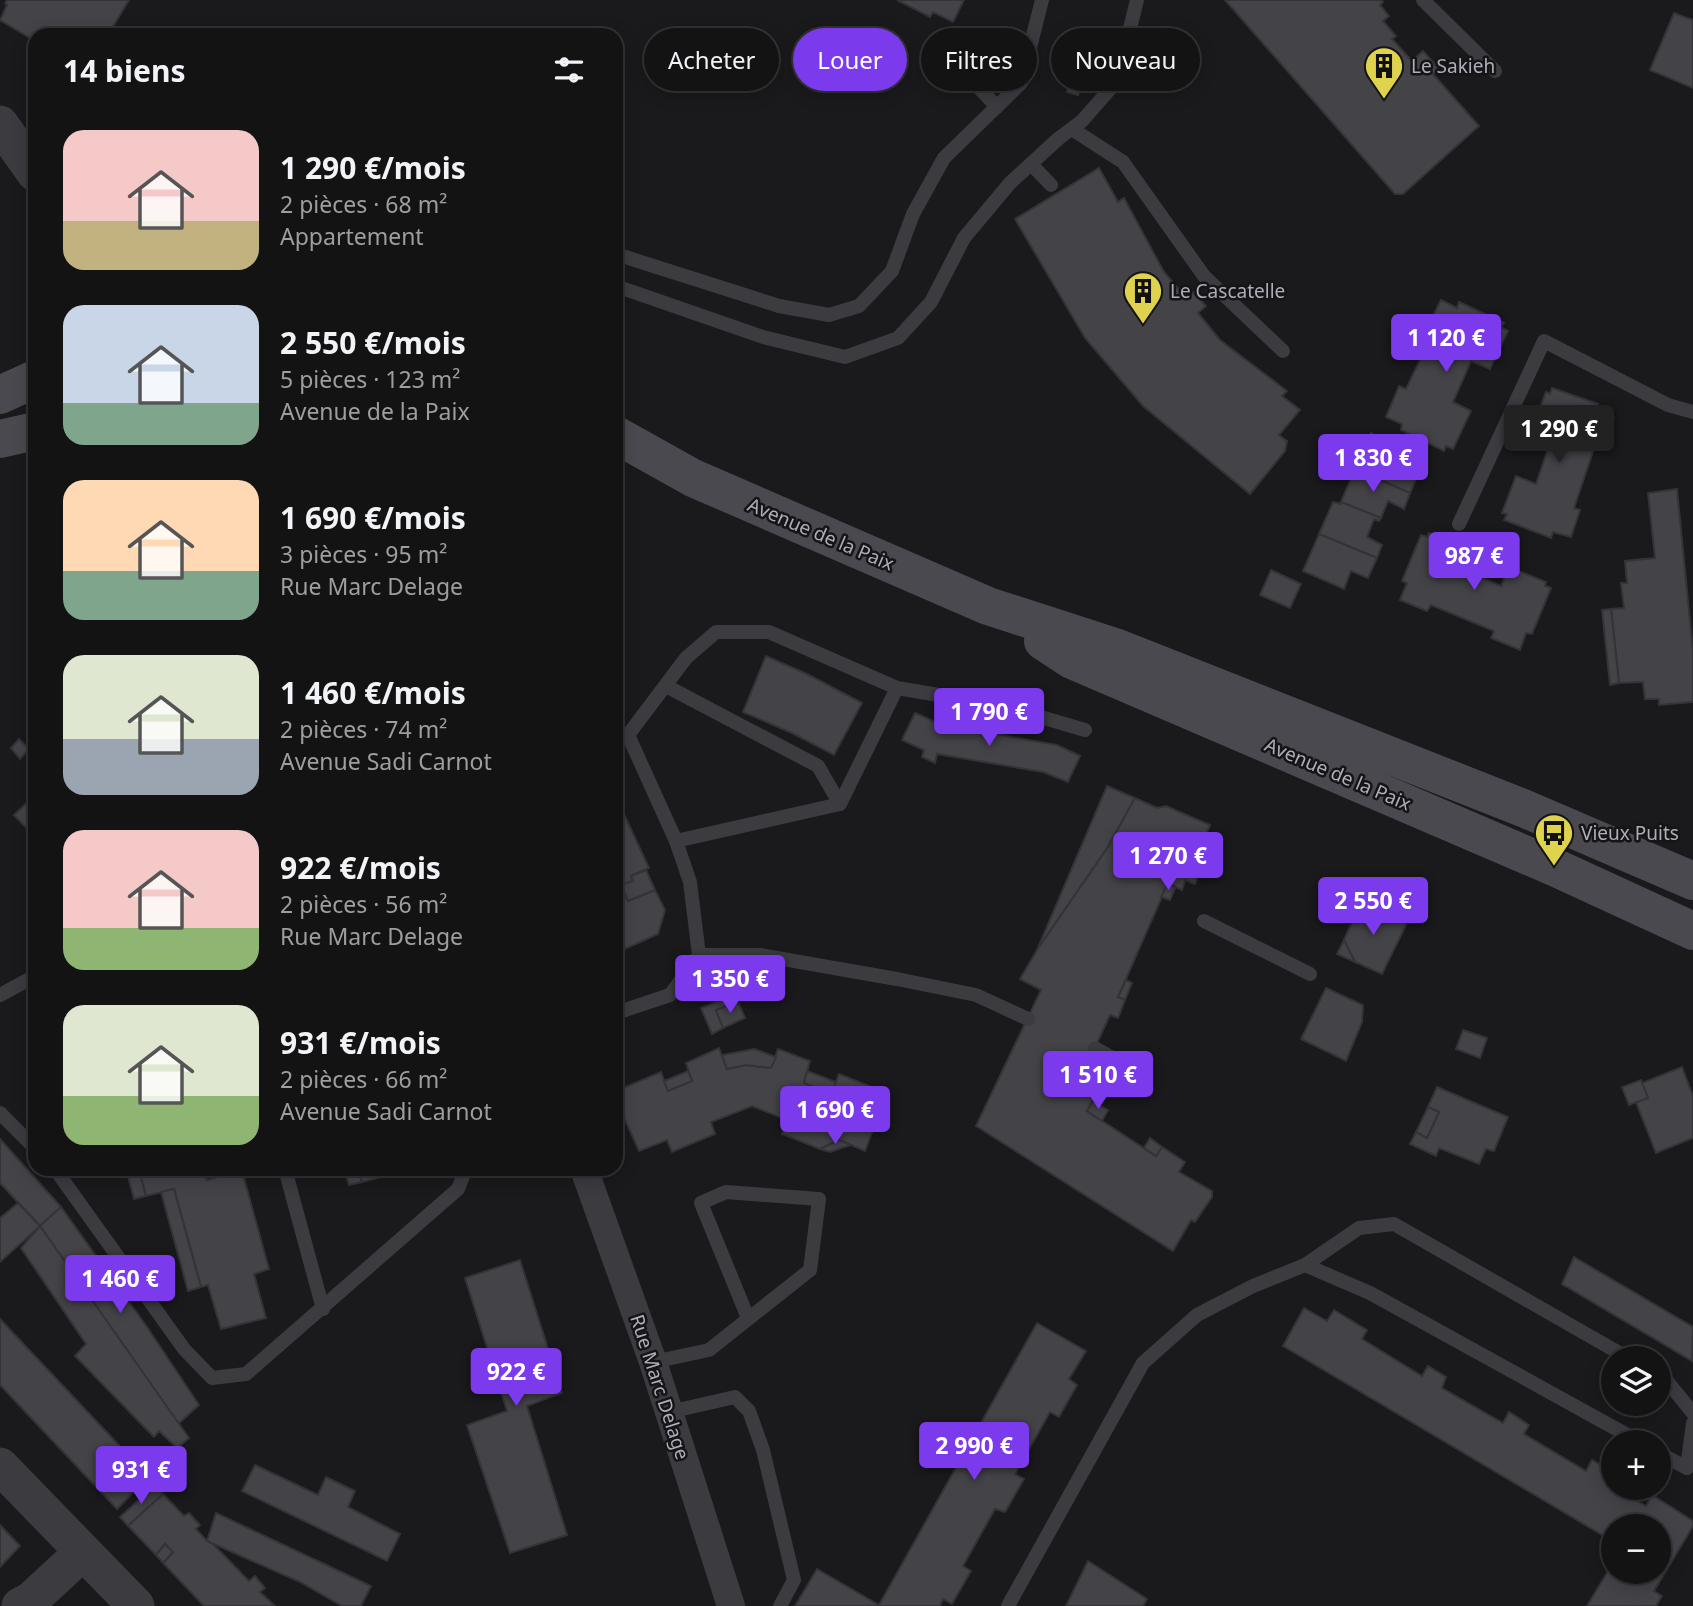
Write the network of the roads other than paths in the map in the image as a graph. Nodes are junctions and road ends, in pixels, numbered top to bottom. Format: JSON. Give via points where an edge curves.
{"nodes":[{"id":1,"x":1042,"y":0,"type":"edge"},
{"id":2,"x":1137,"y":0,"type":"edge"},
{"id":3,"x":1423,"y":0,"type":"edge"},
{"id":4,"x":1495,"y":71,"type":"dead end"},
{"id":5,"x":982,"y":91,"type":"edge"},
{"id":6,"x":997,"y":107,"type":"junction"},
{"id":7,"x":0,"y":124,"type":"edge"},
{"id":8,"x":1072,"y":129,"type":"junction"},
{"id":9,"x":28,"y":163,"type":"edge"},
{"id":10,"x":1031,"y":163,"type":"junction"},
{"id":11,"x":1051,"y":185,"type":"dead end"},
{"id":12,"x":623,"y":256,"type":"edge"},
{"id":13,"x":623,"y":288,"type":"edge"},
{"id":14,"x":1283,"y":351,"type":"dead end"},
{"id":15,"x":28,"y":382,"type":"edge"},
{"id":16,"x":0,"y":395,"type":"edge"},
{"id":17,"x":1693,"y":412,"type":"edge"},
{"id":18,"x":28,"y":433,"type":"edge"},
{"id":19,"x":0,"y":439,"type":"edge"},
{"id":20,"x":623,"y":439,"type":"edge"},
{"id":21,"x":623,"y":462,"type":"edge"},
{"id":22,"x":693,"y":478,"type":"junction"},
{"id":23,"x":1459,"y":524,"type":"dead end"},
{"id":24,"x":988,"y":606,"type":"junction"},
{"id":25,"x":666,"y":685,"type":"junction"},
{"id":26,"x":897,"y":688,"type":"junction"},
{"id":27,"x":1085,"y":730,"type":"dead end"},
{"id":28,"x":840,"y":804,"type":"junction"},
{"id":29,"x":676,"y":841,"type":"junction"},
{"id":30,"x":1693,"y":881,"type":"edge"},
{"id":31,"x":1204,"y":921,"type":"dead end"},
{"id":32,"x":1693,"y":931,"type":"edge"},
{"id":33,"x":699,"y":955,"type":"junction"},
{"id":34,"x":1310,"y":974,"type":"dead end"},
{"id":35,"x":28,"y":980,"type":"edge"},
{"id":36,"x":0,"y":995,"type":"edge"},
{"id":37,"x":623,"y":1011,"type":"edge"},
{"id":38,"x":1028,"y":1018,"type":"dead end"},
{"id":39,"x":1095,"y":1048,"type":"dead end"},
{"id":40,"x":1131,"y":1069,"type":"dead end"},
{"id":41,"x":0,"y":1113,"type":"edge"},
{"id":42,"x":28,"y":1141,"type":"edge"},
{"id":43,"x":60,"y":1176,"type":"edge"},
{"id":44,"x":287,"y":1176,"type":"edge"},
{"id":45,"x":463,"y":1176,"type":"edge"},
{"id":46,"x":587,"y":1176,"type":"edge"},
{"id":47,"x":1306,"y":1265,"type":"junction"},
{"id":48,"x":323,"y":1309,"type":"junction"},
{"id":49,"x":748,"y":1318,"type":"junction"},
{"id":50,"x":1607,"y":1346,"type":"edge"},
{"id":51,"x":653,"y":1362,"type":"junction"},
{"id":52,"x":1671,"y":1386,"type":"edge"},
{"id":53,"x":669,"y":1412,"type":"junction"},
{"id":54,"x":1693,"y":1413,"type":"edge"},
{"id":55,"x":1693,"y":1423,"type":"edge"},
{"id":56,"x":1618,"y":1430,"type":"edge"},
{"id":57,"x":1671,"y":1461,"type":"edge"},
{"id":58,"x":0,"y":1466,"type":"edge"},
{"id":59,"x":1690,"y":1474,"type":"edge"},
{"id":60,"x":83,"y":1552,"type":"junction"},
{"id":61,"x":20,"y":1606,"type":"edge"},
{"id":62,"x":136,"y":1606,"type":"edge"},
{"id":63,"x":731,"y":1606,"type":"edge"},
{"id":64,"x":780,"y":1606,"type":"edge"},
{"id":65,"x":1008,"y":1606,"type":"edge"}],
"edges":[{"from":1,"to":6,"type":"lane","via":[[1021,83]]},
{"from":2,"to":8,"type":"lane","via":[[1116,81]]},
{"from":3,"to":4,"type":"lane"},
{"from":5,"to":6,"type":"lane"},
{"from":6,"to":12,"type":"lane","via":[[944,158],[913,214],[892,271],[859,306],[829,314],[779,306]]},
{"from":7,"to":9,"type":"street"},
{"from":8,"to":10,"type":"lane"},
{"from":8,"to":14,"type":"lane","via":[[1123,162],[1204,276]]},
{"from":10,"to":11,"type":"lane"},
{"from":10,"to":13,"type":"lane","via":[[964,238],[931,302],[898,338],[845,357],[763,337]]},
{"from":15,"to":16,"type":"main road"},
{"from":17,"to":23,"type":"lane","via":[[1668,405],[1544,341]]},
{"from":18,"to":19,"type":"main road"},
{"from":20,"to":22,"type":"main road","name":"Avenue de la Paix"},
{"from":21,"to":22,"type":"main road","name":"Avenue de la Paix"},
{"from":22,"to":24,"type":"main road","name":"Avenue de la Paix"},
{"from":24,"to":30,"type":"main road","name":"Avenue de la Paix","via":[[1115,647],[1523,808]]},
{"from":24,"to":32,"type":"main road","name":"Avenue de la Paix","via":[[1072,660]]},
{"from":25,"to":26,"type":"lane","via":[[686,658],[716,632],[769,632]]},
{"from":25,"to":28,"type":"lane","via":[[818,766]]},
{"from":25,"to":29,"type":"lane","via":[[628,735]]},
{"from":26,"to":27,"type":"lane","via":[[1003,706]]},
{"from":26,"to":28,"type":"lane"},
{"from":28,"to":29,"type":"lane"},
{"from":29,"to":33,"type":"lane","via":[[690,882]]},
{"from":31,"to":34,"type":"lane"},
{"from":33,"to":37,"type":"lane","via":[[670,995]]},
{"from":33,"to":38,"type":"lane","via":[[760,955],[897,979],[976,995]]},
{"from":35,"to":36,"type":"lane"},
{"from":39,"to":40,"type":"lane"},
{"from":41,"to":42,"type":"lane"},
{"from":43,"to":48,"type":"lane","via":[[184,1349],[212,1378],[246,1374]]},
{"from":44,"to":48,"type":"lane"},
{"from":45,"to":48,"type":"lane","via":[[458,1189]]},
{"from":46,"to":51,"type":"street","name":"Rue Marc Delage"},
{"from":47,"to":50,"type":"lane","via":[[1359,1228],[1394,1224]]},
{"from":47,"to":56,"type":"lane","via":[[1370,1293]]},
{"from":47,"to":65,"type":"lane","via":[[1197,1315],[1143,1363]]},
{"from":49,"to":49,"type":"lane","via":[[810,1270],[819,1199],[726,1192],[701,1203]]},
{"from":49,"to":51,"type":"lane","via":[[709,1350]]},
{"from":51,"to":53,"type":"street","name":"Rue Marc Delage"},
{"from":52,"to":54,"type":"lane"},
{"from":53,"to":63,"type":"street","name":"Rue Marc Delage"},
{"from":53,"to":64,"type":"lane","via":[[735,1398],[749,1411],[794,1580]]},
{"from":55,"to":59,"type":"lane"},
{"from":57,"to":59,"type":"lane"},
{"from":58,"to":60,"type":"street"},
{"from":60,"to":61,"type":"street"},
{"from":60,"to":62,"type":"street"}]}
